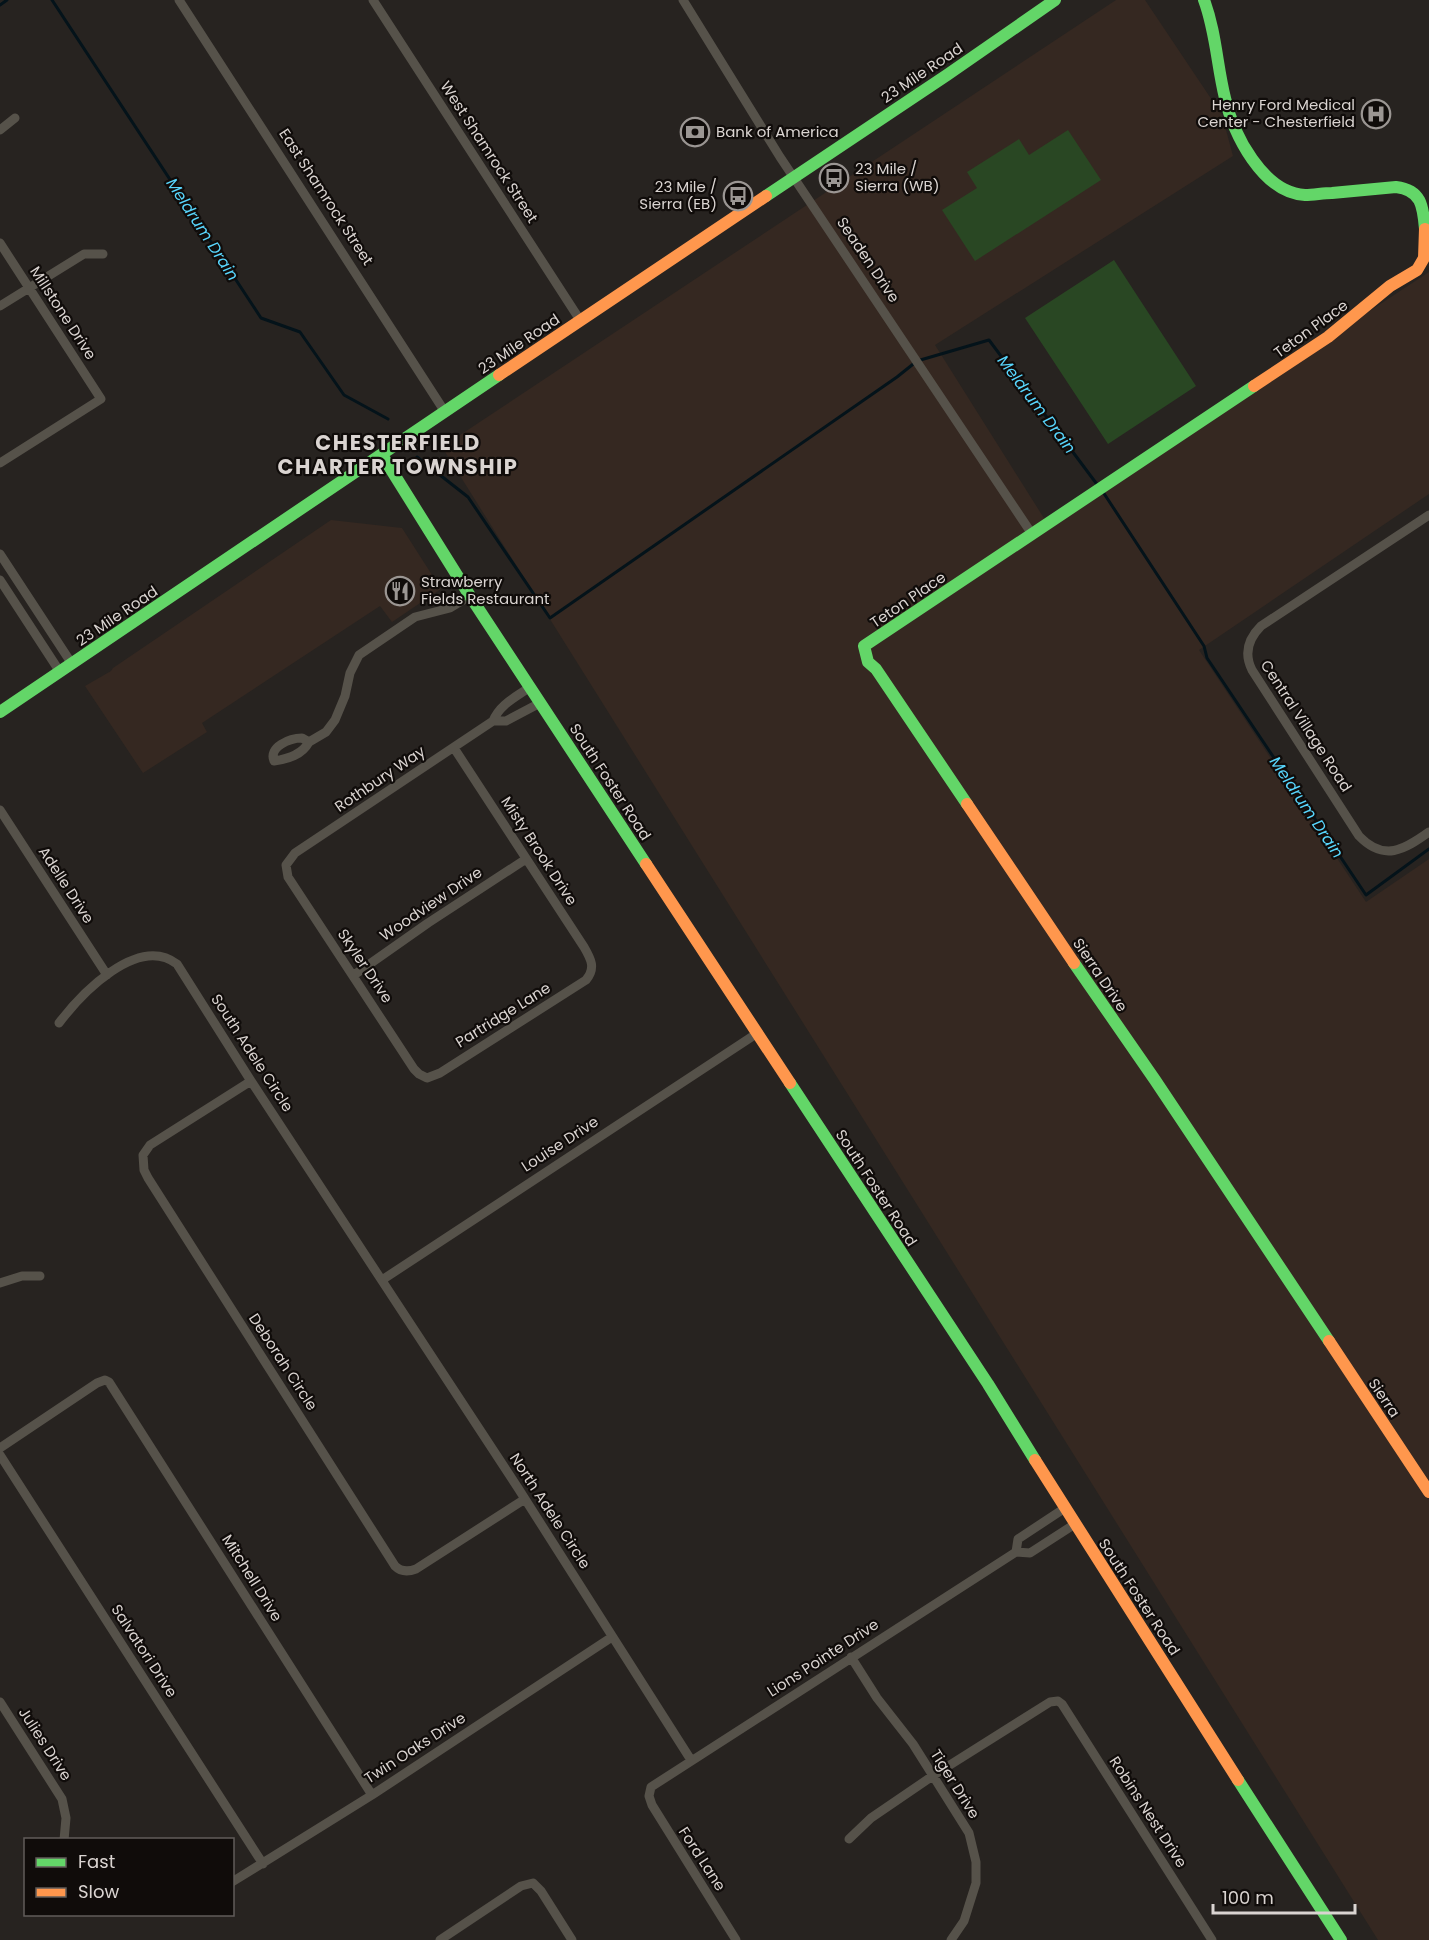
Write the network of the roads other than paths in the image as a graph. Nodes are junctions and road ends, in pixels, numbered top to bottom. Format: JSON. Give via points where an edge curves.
{"nodes":[{"id":1,"x":179,"y":0,"type":"edge"},
{"id":2,"x":373,"y":0,"type":"edge"},
{"id":3,"x":683,"y":0,"type":"edge"},
{"id":4,"x":1055,"y":0,"type":"edge"},
{"id":5,"x":1204,"y":0,"type":"edge"},
{"id":6,"x":15,"y":118,"type":"dead end"},
{"id":7,"x":0,"y":130,"type":"edge"},
{"id":8,"x":794,"y":177,"type":"junction"},
{"id":9,"x":0,"y":243,"type":"edge"},
{"id":10,"x":103,"y":254,"type":"dead end"},
{"id":11,"x":29,"y":287,"type":"junction"},
{"id":12,"x":0,"y":306,"type":"edge"},
{"id":13,"x":580,"y":320,"type":"junction"},
{"id":14,"x":446,"y":412,"type":"junction"},
{"id":15,"x":382,"y":455,"type":"junction"},
{"id":16,"x":0,"y":463,"type":"edge"},
{"id":17,"x":1429,"y":515,"type":"edge"},
{"id":18,"x":1032,"y":534,"type":"junction"},
{"id":19,"x":0,"y":554,"type":"edge"},
{"id":20,"x":0,"y":580,"type":"edge"},
{"id":21,"x":470,"y":596,"type":"junction"},
{"id":22,"x":864,"y":646,"type":"joint"},
{"id":23,"x":72,"y":664,"type":"junction"},
{"id":24,"x":60,"y":672,"type":"junction"},
{"id":25,"x":530,"y":687,"type":"junction"},
{"id":26,"x":540,"y":703,"type":"junction"},
{"id":27,"x":0,"y":712,"type":"edge"},
{"id":28,"x":493,"y":721,"type":"junction"},
{"id":29,"x":309,"y":742,"type":"junction"},
{"id":30,"x":454,"y":748,"type":"junction"},
{"id":31,"x":0,"y":810,"type":"edge"},
{"id":32,"x":1429,"y":832,"type":"edge"},
{"id":33,"x":526,"y":859,"type":"junction"},
{"id":34,"x":286,"y":865,"type":"joint"},
{"id":35,"x":591,"y":972,"type":"joint"},
{"id":36,"x":107,"y":975,"type":"junction"},
{"id":37,"x":354,"y":975,"type":"junction"},
{"id":38,"x":59,"y":1023,"type":"dead end"},
{"id":39,"x":756,"y":1034,"type":"junction"},
{"id":40,"x":427,"y":1078,"type":"joint"},
{"id":41,"x":251,"y":1081,"type":"junction"},
{"id":42,"x":40,"y":1276,"type":"dead end"},
{"id":43,"x":382,"y":1280,"type":"junction"},
{"id":44,"x":0,"y":1282,"type":"edge"},
{"id":45,"x":1314,"y":1320,"type":"joint"},
{"id":46,"x":0,"y":1448,"type":"edge"},
{"id":47,"x":0,"y":1455,"type":"edge"},
{"id":48,"x":1429,"y":1492,"type":"edge"},
{"id":49,"x":525,"y":1499,"type":"junction"},
{"id":50,"x":1065,"y":1508,"type":"junction"},
{"id":51,"x":1075,"y":1524,"type":"junction"},
{"id":52,"x":1016,"y":1552,"type":"junction"},
{"id":53,"x":612,"y":1637,"type":"junction"},
{"id":54,"x":851,"y":1657,"type":"junction"},
{"id":55,"x":0,"y":1702,"type":"edge"},
{"id":56,"x":691,"y":1760,"type":"junction"},
{"id":57,"x":934,"y":1775,"type":"junction"},
{"id":58,"x":649,"y":1792,"type":"joint"},
{"id":59,"x":372,"y":1795,"type":"junction"},
{"id":60,"x":64,"y":1838,"type":"edge"},
{"id":61,"x":849,"y":1839,"type":"dead end"},
{"id":62,"x":263,"y":1863,"type":"junction"},
{"id":63,"x":234,"y":1881,"type":"edge"},
{"id":64,"x":440,"y":1940,"type":"edge"},
{"id":65,"x":572,"y":1940,"type":"edge"},
{"id":66,"x":736,"y":1940,"type":"edge"},
{"id":67,"x":951,"y":1940,"type":"edge"},
{"id":68,"x":1212,"y":1940,"type":"edge"},
{"id":69,"x":1341,"y":1940,"type":"edge"}],
"edges":[{"from":1,"to":14,"type":"street","name":"East Shamrock Street"},
{"from":2,"to":13,"type":"street","name":"West Shamrock Street"},
{"from":3,"to":8,"type":"street","name":"Seaden Drive"},
{"from":4,"to":8,"type":"street","name":"23 Mile Road"},
{"from":5,"to":18,"type":"street","name":"Teton Place","via":[[1230,116],[1261,172],[1286,191],[1304,195],[1396,188],[1412,191],[1422,208],[1422,264],[1390,285],[1329,338]]},
{"from":6,"to":7,"type":"street"},
{"from":8,"to":13,"type":"street","name":"23 Mile Road"},
{"from":8,"to":18,"type":"street","name":"Seaden Drive"},
{"from":9,"to":11,"type":"street","name":"Millstone Drive"},
{"from":10,"to":11,"type":"street","via":[[84,254]]},
{"from":11,"to":12,"type":"street"},
{"from":11,"to":16,"type":"street","name":"Millstone Drive","via":[[101,399]]},
{"from":13,"to":14,"type":"street","name":"23 Mile Road"},
{"from":14,"to":15,"type":"street","name":"23 Mile Road"},
{"from":15,"to":21,"type":"street","name":"South Foster Road"},
{"from":15,"to":23,"type":"street","name":"23 Mile Road"},
{"from":17,"to":32,"type":"street","name":"Central Village Road","via":[[1261,626],[1247,650],[1252,670],[1359,836],[1389,852],[1412,845]]},
{"from":18,"to":22,"type":"street","name":"Teton Place"},
{"from":19,"to":23,"type":"street"},
{"from":20,"to":24,"type":"street"},
{"from":21,"to":25,"type":"street","name":"South Foster Road"},
{"from":21,"to":29,"type":"street","via":[[450,608],[415,617],[359,655],[335,720],[326,732]]},
{"from":22,"to":45,"type":"street","name":"Sierra Drive","via":[[868,662],[1155,1080]]},
{"from":23,"to":24,"type":"street","name":"23 Mile Road"},
{"from":24,"to":27,"type":"street","name":"23 Mile Road"},
{"from":25,"to":26,"type":"street","name":"South Foster Road"},
{"from":25,"to":28,"type":"street","name":"Rothbury Way","via":[[505,704]]},
{"from":26,"to":28,"type":"street","name":"Rothbury Way","via":[[506,720]]},
{"from":26,"to":39,"type":"street","name":"South Foster Road"},
{"from":28,"to":30,"type":"street","name":"Rothbury Way"},
{"from":29,"to":29,"type":"street","via":[[301,753],[274,761],[272,753],[283,743],[297,738]]},
{"from":30,"to":33,"type":"street","name":"Misty Brook Drive"},
{"from":30,"to":34,"type":"street","name":"Rothbury Way","via":[[296,853]]},
{"from":31,"to":36,"type":"street","name":"Adelle Drive"},
{"from":33,"to":35,"type":"street","name":"Misty Brook Drive","via":[[584,947],[593,964]]},
{"from":33,"to":37,"type":"street","name":"Woodview Drive"},
{"from":34,"to":37,"type":"street","name":"Skyler Drive","via":[[288,877]]},
{"from":35,"to":40,"type":"street","name":"Partridge Lane","via":[[586,980]]},
{"from":36,"to":38,"type":"street","name":"South Adele Circle","via":[[77,999]]},
{"from":36,"to":41,"type":"street","name":"South Adele Circle","via":[[134,959],[169,957]]},
{"from":37,"to":40,"type":"street","name":"Skyler Drive","via":[[414,1069]]},
{"from":39,"to":43,"type":"street","name":"Louise Drive"},
{"from":39,"to":50,"type":"street","name":"South Foster Road","via":[[988,1384]]},
{"from":41,"to":43,"type":"street","name":"South Adele Circle"},
{"from":41,"to":49,"type":"street","name":"Deborah Circle","via":[[150,1145],[143,1155],[144,1170],[395,1566],[406,1571],[416,1569]]},
{"from":42,"to":44,"type":"street"},
{"from":43,"to":49,"type":"street","name":"North Adele Circle"},
{"from":45,"to":48,"type":"street","name":"Sierra"},
{"from":46,"to":59,"type":"street","name":"Mitchell Drive","via":[[94,1384],[105,1380],[114,1387]]},
{"from":47,"to":62,"type":"street","name":"Salvatori Drive"},
{"from":49,"to":53,"type":"street","name":"North Adele Circle"},
{"from":50,"to":51,"type":"street","name":"South Foster Road"},
{"from":50,"to":52,"type":"street","via":[[1018,1539]]},
{"from":51,"to":52,"type":"street","via":[[1030,1553]]},
{"from":51,"to":69,"type":"street","name":"South Foster Road"},
{"from":52,"to":54,"type":"street","name":"Lions Pointe Drive"},
{"from":53,"to":56,"type":"street","name":"North Adele Circle"},
{"from":53,"to":59,"type":"street","name":"Twin Oaks Drive"},
{"from":54,"to":56,"type":"street","name":"Lions Pointe Drive"},
{"from":54,"to":57,"type":"street","name":"Tiger Drive"},
{"from":55,"to":60,"type":"street","name":"Julies Drive","via":[[62,1799]]},
{"from":56,"to":58,"type":"street","name":"Lions Pointe Drive"},
{"from":57,"to":61,"type":"street"},
{"from":57,"to":67,"type":"street","name":"Tiger Drive","via":[[969,1833],[976,1862],[976,1883],[969,1908]]},
{"from":57,"to":68,"type":"street","name":"Robins Nest Drive","via":[[1050,1702],[1058,1701]]},
{"from":58,"to":66,"type":"street","name":"Ford Lane","via":[[652,1805]]},
{"from":59,"to":62,"type":"street","name":"Twin Oaks Drive"},
{"from":62,"to":63,"type":"street","name":"Twin Oaks Drive"},
{"from":64,"to":65,"type":"street","via":[[521,1886],[533,1883]]}]}
